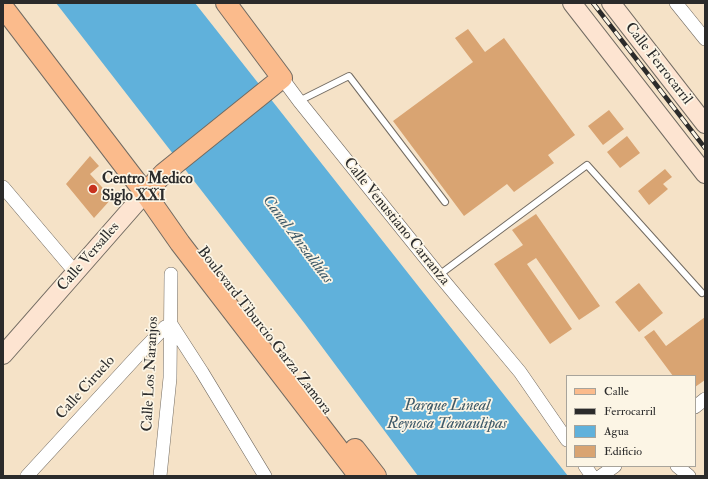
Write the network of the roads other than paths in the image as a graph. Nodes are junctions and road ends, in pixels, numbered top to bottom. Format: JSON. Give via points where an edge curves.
{"nodes":[{"id":1,"x":226,"y":3,"type":"edge"},
{"id":2,"x":572,"y":3,"type":"edge"},
{"id":3,"x":611,"y":3,"type":"edge"},
{"id":4,"x":676,"y":3,"type":"edge"},
{"id":5,"x":3,"y":7,"type":"edge"},
{"id":6,"x":705,"y":39,"type":"edge"},
{"id":7,"x":277,"y":83,"type":"junction"},
{"id":8,"x":299,"y":101,"type":"junction"},
{"id":9,"x":705,"y":124,"type":"edge"},
{"id":10,"x":705,"y":174,"type":"edge"},
{"id":11,"x":154,"y":183,"type":"junction"},
{"id":12,"x":3,"y":187,"type":"edge"},
{"id":13,"x":445,"y":202,"type":"dead end"},
{"id":14,"x":75,"y":272,"type":"junction"},
{"id":15,"x":171,"y":274,"type":"dead end"},
{"id":16,"x":439,"y":275,"type":"junction"},
{"id":17,"x":702,"y":293,"type":"dead end"},
{"id":18,"x":171,"y":324,"type":"junction"},
{"id":19,"x":3,"y":354,"type":"edge"},
{"id":20,"x":705,"y":399,"type":"edge"},
{"id":21,"x":696,"y":406,"type":"edge"},
{"id":22,"x":566,"y":439,"type":"edge"},
{"id":23,"x":586,"y":467,"type":"edge"},
{"id":24,"x":614,"y":467,"type":"edge"},
{"id":25,"x":678,"y":467,"type":"edge"},
{"id":26,"x":27,"y":476,"type":"edge"},
{"id":27,"x":160,"y":476,"type":"edge"},
{"id":28,"x":265,"y":476,"type":"edge"},
{"id":29,"x":359,"y":476,"type":"edge"},
{"id":30,"x":376,"y":476,"type":"edge"},
{"id":31,"x":592,"y":476,"type":"edge"},
{"id":32,"x":601,"y":476,"type":"edge"},
{"id":33,"x":689,"y":476,"type":"edge"}],
"edges":[{"from":1,"to":7,"type":"main road","name":"Calle Venustiano Carranza"},
{"from":2,"to":10,"type":"street"},
{"from":3,"to":9,"type":"street","name":"Calle Ferrocarril"},
{"from":4,"to":6,"type":"street"},
{"from":5,"to":11,"type":"main road","name":"Boulevard Tiburcio Garza Zamora"},
{"from":7,"to":8,"type":"street","name":"Calle Venustiano Carranza"},
{"from":7,"to":11,"type":"main road","name":"Calle Versalles"},
{"from":8,"to":13,"type":"lane","via":[[349,76]]},
{"from":8,"to":16,"type":"street","name":"Calle Venustiano Carranza"},
{"from":11,"to":14,"type":"street","name":"Calle Versalles"},
{"from":11,"to":29,"type":"main road","via":[[180,243]]},
{"from":11,"to":30,"type":"main road","name":"Boulevard Tiburcio Garza Zamora","via":[[188,233]]},
{"from":12,"to":14,"type":"street"},
{"from":14,"to":19,"type":"street","name":"Calle Versalles"},
{"from":15,"to":18,"type":"street","name":"Calle Los Naranjos"},
{"from":16,"to":17,"type":"lane","via":[[587,165]]},
{"from":16,"to":22,"type":"street","name":"Calle Venustiano Carranza","via":[[520,372]]},
{"from":18,"to":26,"type":"street","name":"Calle Ciruelo","via":[[141,352]]},
{"from":18,"to":27,"type":"street","name":"Calle Los Naranjos","via":[[170,378]]},
{"from":18,"to":28,"type":"street"},
{"from":20,"to":21,"type":"street"},
{"from":23,"to":31,"type":"street"},
{"from":24,"to":32,"type":"street"},
{"from":25,"to":33,"type":"street"}]}
